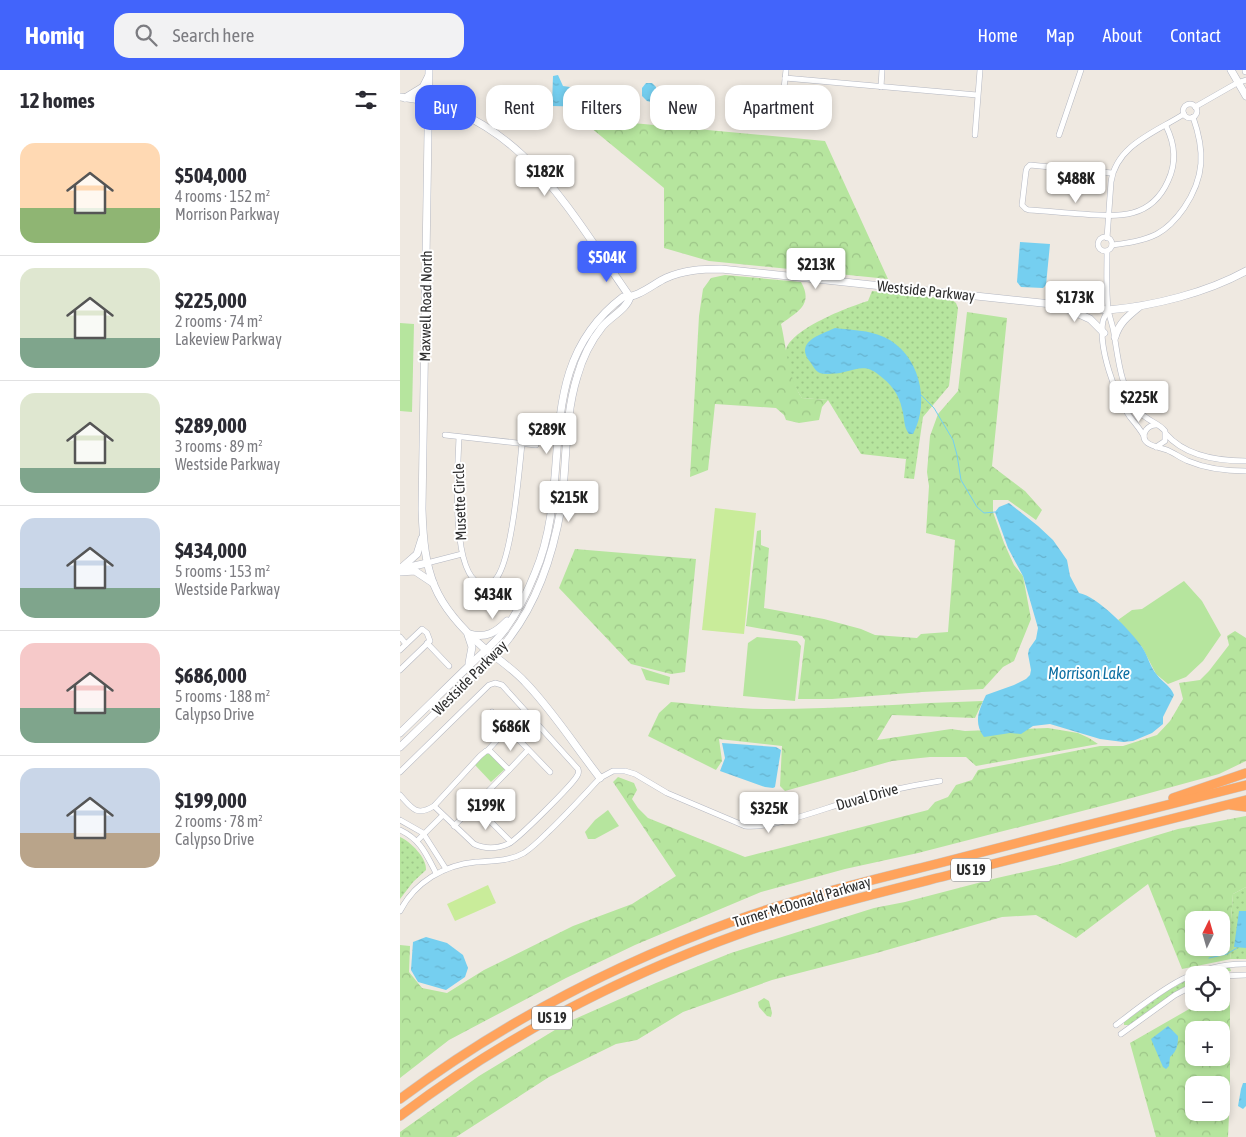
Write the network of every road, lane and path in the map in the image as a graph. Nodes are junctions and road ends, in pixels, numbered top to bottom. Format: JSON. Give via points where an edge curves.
{"nodes":[{"id":1,"x":786,"y":70,"type":"edge"},
{"id":2,"x":882,"y":70,"type":"edge"},
{"id":3,"x":980,"y":70,"type":"edge"},
{"id":4,"x":1081,"y":70,"type":"edge"},
{"id":5,"x":1231,"y":70,"type":"edge"},
{"id":6,"x":1246,"y":71,"type":"edge"},
{"id":7,"x":429,"y":73,"type":"edge"},
{"id":8,"x":785,"y":78,"type":"junction"},
{"id":9,"x":1246,"y":80,"type":"edge"},
{"id":10,"x":1238,"y":83,"type":"junction"},
{"id":11,"x":784,"y":85,"type":"edge"},
{"id":12,"x":881,"y":86,"type":"junction"},
{"id":13,"x":977,"y":95,"type":"junction"},
{"id":14,"x":1246,"y":96,"type":"edge"},
{"id":15,"x":403,"y":98,"type":"edge"},
{"id":16,"x":1195,"y":107,"type":"junction"},
{"id":17,"x":1184,"y":114,"type":"junction"},
{"id":18,"x":1193,"y":117,"type":"junction"},
{"id":19,"x":476,"y":120,"type":"edge"},
{"id":20,"x":1166,"y":126,"type":"junction"},
{"id":21,"x":428,"y":130,"type":"edge"},
{"id":22,"x":975,"y":135,"type":"dead end"},
{"id":23,"x":1059,"y":135,"type":"dead end"},
{"id":24,"x":1112,"y":173,"type":"junction"},
{"id":25,"x":1109,"y":217,"type":"junction"},
{"id":26,"x":1107,"y":238,"type":"junction"},
{"id":27,"x":1112,"y":244,"type":"junction"},
{"id":28,"x":1107,"y":251,"type":"junction"},
{"id":29,"x":1246,"y":271,"type":"edge"},
{"id":30,"x":630,"y":297,"type":"junction"},
{"id":31,"x":1054,"y":305,"type":"junction"},
{"id":32,"x":1140,"y":305,"type":"junction"},
{"id":33,"x":1108,"y":310,"type":"junction"},
{"id":34,"x":1104,"y":333,"type":"junction"},
{"id":35,"x":1115,"y":337,"type":"junction"},
{"id":36,"x":1156,"y":425,"type":"junction"},
{"id":37,"x":1166,"y":434,"type":"junction"},
{"id":38,"x":445,"y":435,"type":"dead end"},
{"id":39,"x":1144,"y":436,"type":"junction"},
{"id":40,"x":459,"y":437,"type":"junction"},
{"id":41,"x":522,"y":444,"type":"junction"},
{"id":42,"x":536,"y":445,"type":"dead end"},
{"id":43,"x":1156,"y":447,"type":"junction"},
{"id":44,"x":1246,"y":461,"type":"edge"},
{"id":45,"x":1246,"y":471,"type":"edge"},
{"id":46,"x":423,"y":536,"type":"junction"},
{"id":47,"x":462,"y":554,"type":"junction"},
{"id":48,"x":427,"y":563,"type":"junction"},
{"id":49,"x":400,"y":570,"type":"edge"},
{"id":50,"x":434,"y":584,"type":"junction"},
{"id":51,"x":517,"y":610,"type":"junction"},
{"id":52,"x":466,"y":632,"type":"junction"},
{"id":53,"x":400,"y":637,"type":"edge"},
{"id":54,"x":427,"y":643,"type":"junction"},
{"id":55,"x":406,"y":644,"type":"junction"},
{"id":56,"x":486,"y":649,"type":"junction"},
{"id":57,"x":400,"y":650,"type":"edge"},
{"id":58,"x":494,"y":656,"type":"junction"},
{"id":59,"x":450,"y":666,"type":"dead end"},
{"id":60,"x":468,"y":667,"type":"junction"},
{"id":61,"x":400,"y":670,"type":"edge"},
{"id":62,"x":492,"y":712,"type":"dead end"},
{"id":63,"x":508,"y":728,"type":"junction"},
{"id":64,"x":400,"y":732,"type":"edge"},
{"id":65,"x":400,"y":747,"type":"edge"},
{"id":66,"x":488,"y":750,"type":"junction"},
{"id":67,"x":528,"y":750,"type":"junction"},
{"id":68,"x":509,"y":770,"type":"junction"},
{"id":69,"x":400,"y":772,"type":"edge"},
{"id":70,"x":550,"y":772,"type":"dead end"},
{"id":71,"x":1246,"y":773,"type":"edge"},
{"id":72,"x":600,"y":778,"type":"junction"},
{"id":73,"x":940,"y":780,"type":"dead end"},
{"id":74,"x":1246,"y":784,"type":"edge"},
{"id":75,"x":400,"y":795,"type":"edge"},
{"id":76,"x":1246,"y":800,"type":"edge"},
{"id":77,"x":1228,"y":804,"type":"junction"},
{"id":78,"x":474,"y":805,"type":"junction"},
{"id":79,"x":434,"y":806,"type":"junction"},
{"id":80,"x":1246,"y":807,"type":"edge"},
{"id":81,"x":1148,"y":809,"type":"junction"},
{"id":82,"x":443,"y":815,"type":"junction"},
{"id":83,"x":400,"y":820,"type":"edge"},
{"id":84,"x":454,"y":826,"type":"junction"},
{"id":85,"x":400,"y":830,"type":"edge"},
{"id":86,"x":424,"y":833,"type":"junction"},
{"id":87,"x":417,"y":841,"type":"junction"},
{"id":88,"x":511,"y":842,"type":"junction"},
{"id":89,"x":446,"y":869,"type":"junction"},
{"id":90,"x":436,"y":873,"type":"junction"},
{"id":91,"x":400,"y":912,"type":"edge"},
{"id":92,"x":1246,"y":964,"type":"edge"},
{"id":93,"x":1246,"y":974,"type":"edge"},
{"id":94,"x":1230,"y":975,"type":"edge"},
{"id":95,"x":1185,"y":990,"type":"edge"},
{"id":96,"x":1116,"y":1024,"type":"dead end"},
{"id":97,"x":1121,"y":1034,"type":"dead end"},
{"id":98,"x":400,"y":1099,"type":"edge"},
{"id":99,"x":400,"y":1116,"type":"edge"}],
"edges":[{"from":1,"to":8,"type":"street"},
{"from":2,"to":12,"type":"street"},
{"from":3,"to":13,"type":"street"},
{"from":4,"to":23,"type":"street"},
{"from":5,"to":10,"type":"main road"},
{"from":6,"to":10,"type":"street"},
{"from":7,"to":15,"type":"main road","via":[[418,90]]},
{"from":8,"to":11,"type":"street"},
{"from":8,"to":12,"type":"street"},
{"from":9,"to":10,"type":"street"},
{"from":10,"to":14,"type":"main road"},
{"from":10,"to":16,"type":"street"},
{"from":12,"to":13,"type":"street"},
{"from":13,"to":22,"type":"street"},
{"from":16,"to":17,"type":"street","via":[[1187,105]]},
{"from":16,"to":18,"type":"street","via":[[1197,111]]},
{"from":17,"to":18,"type":"street"},
{"from":17,"to":20,"type":"street"},
{"from":18,"to":27,"type":"street","via":[[1202,155],[1194,193],[1177,218],[1158,233],[1133,242]]},
{"from":19,"to":30,"type":"main road","via":[[516,149],[537,169]]},
{"from":20,"to":24,"type":"street","via":[[1127,150]]},
{"from":20,"to":25,"type":"street","via":[[1173,144],[1174,160],[1167,185],[1141,210],[1126,216]]},
{"from":21,"to":46,"type":"main road","name":"Maxwell Road North"},
{"from":24,"to":25,"type":"street"},
{"from":24,"to":25,"type":"street","via":[[1030,165],[1026,171],[1022,202],[1029,210]]},
{"from":25,"to":26,"type":"street"},
{"from":26,"to":27,"type":"street"},
{"from":26,"to":28,"type":"street","via":[[1099,243],[1101,249]]},
{"from":27,"to":28,"type":"street"},
{"from":28,"to":33,"type":"street"},
{"from":29,"to":32,"type":"main road","name":"Westside Parkway","via":[[1201,290]]},
{"from":30,"to":31,"type":"main road","name":"Westside Parkway","via":[[676,274],[709,269]]},
{"from":30,"to":51,"type":"main road","name":"Westside Parkway","via":[[623,296],[597,320],[571,366],[560,410],[548,532],[536,571]]},
{"from":30,"to":58,"type":"main road","name":"Westside Parkway","via":[[629,303],[604,326],[584,356],[569,411],[561,504],[549,560],[527,610]]},
{"from":31,"to":33,"type":"main road","name":"Westside Parkway"},
{"from":31,"to":34,"type":"main road","via":[[1083,314]]},
{"from":32,"to":33,"type":"main road","name":"Westside Parkway"},
{"from":32,"to":35,"type":"main road","via":[[1117,327]]},
{"from":33,"to":34,"type":"street","via":[[1103,321]]},
{"from":33,"to":35,"type":"street"},
{"from":34,"to":39,"type":"street","via":[[1110,377],[1125,409]]},
{"from":35,"to":36,"type":"street","via":[[1120,374],[1130,396],[1146,418]]},
{"from":36,"to":37,"type":"street"},
{"from":36,"to":39,"type":"street","via":[[1150,427]]},
{"from":37,"to":43,"type":"street","via":[[1165,441]]},
{"from":37,"to":44,"type":"street","via":[[1192,452],[1211,458]]},
{"from":38,"to":40,"type":"street"},
{"from":39,"to":43,"type":"street"},
{"from":40,"to":41,"type":"street"},
{"from":40,"to":47,"type":"street","name":"Musette Circle","via":[[457,511]]},
{"from":41,"to":42,"type":"street"},
{"from":41,"to":47,"type":"street","name":"Musette Circle","via":[[513,527],[495,581],[481,585],[473,580]]},
{"from":43,"to":45,"type":"street","via":[[1209,468]]},
{"from":46,"to":48,"type":"main road","name":"Maxwell Road North"},
{"from":46,"to":49,"type":"main road","via":[[417,554]]},
{"from":47,"to":48,"type":"street"},
{"from":48,"to":49,"type":"main road"},
{"from":48,"to":50,"type":"main road","name":"Maxwell Road North"},
{"from":49,"to":50,"type":"main road","via":[[415,571]]},
{"from":50,"to":52,"type":"main road","name":"Maxwell Road North","via":[[448,612]]},
{"from":51,"to":52,"type":"main road","via":[[492,634],[478,636]]},
{"from":51,"to":56,"type":"main road","name":"Westside Parkway","via":[[504,632]]},
{"from":52,"to":56,"type":"main road","name":"Maxwell Road North"},
{"from":52,"to":60,"type":"main road","via":[[472,647]]},
{"from":53,"to":55,"type":"street"},
{"from":54,"to":55,"type":"street","via":[[430,640],[422,629]]},
{"from":54,"to":59,"type":"street"},
{"from":54,"to":61,"type":"street"},
{"from":55,"to":57,"type":"street"},
{"from":56,"to":58,"type":"main road","name":"Maxwell Road North"},
{"from":56,"to":60,"type":"main road","name":"Westside Parkway"},
{"from":58,"to":65,"type":"main road","name":"Westside Parkway"},
{"from":58,"to":72,"type":"main road","name":"Maxwell Road North","via":[[529,685]]},
{"from":60,"to":64,"type":"main road","name":"Westside Parkway"},
{"from":62,"to":63,"type":"street"},
{"from":63,"to":66,"type":"street"},
{"from":63,"to":67,"type":"street"},
{"from":66,"to":68,"type":"street"},
{"from":66,"to":79,"type":"street"},
{"from":67,"to":68,"type":"street"},
{"from":67,"to":70,"type":"street"},
{"from":68,"to":78,"type":"street"},
{"from":69,"to":88,"type":"street","via":[[489,685],[502,685],[579,772],[552,804]]},
{"from":71,"to":81,"type":"highway"},
{"from":72,"to":73,"type":"street","name":"Duval Drive","via":[[613,771],[635,774],[678,798],[752,827],[895,788]]},
{"from":72,"to":89,"type":"street","via":[[523,854],[501,861],[461,864]]},
{"from":74,"to":81,"type":"highway","name":"Turner McDonald Parkway","number":"US 19"},
{"from":75,"to":79,"type":"street","via":[[417,811]]},
{"from":76,"to":77,"type":"highway","name":"Turner McDonald Parkway","number":"US 19"},
{"from":77,"to":80,"type":"highway"},
{"from":77,"to":99,"type":"highway","name":"Turner McDonald Parkway","number":"US 19","via":[[844,902],[715,943],[643,972],[570,1008],[476,1063]]},
{"from":78,"to":84,"type":"street"},
{"from":78,"to":88,"type":"street"},
{"from":79,"to":82,"type":"street"},
{"from":81,"to":98,"type":"highway","name":"Turner McDonald Parkway","number":"US 19","via":[[826,892],[703,933],[613,971],[548,1005],[470,1050]]},
{"from":82,"to":84,"type":"street"},
{"from":82,"to":86,"type":"street"},
{"from":83,"to":86,"type":"street"},
{"from":84,"to":88,"type":"street","via":[[480,847],[490,848]]},
{"from":85,"to":87,"type":"street"},
{"from":86,"to":87,"type":"street"},
{"from":86,"to":89,"type":"street"},
{"from":87,"to":90,"type":"street"},
{"from":89,"to":90,"type":"street"},
{"from":90,"to":91,"type":"street","via":[[416,888]]},
{"from":92,"to":96,"type":"street","via":[[1218,966],[1191,974]]},
{"from":93,"to":94,"type":"street"},
{"from":95,"to":97,"type":"street"}]}
